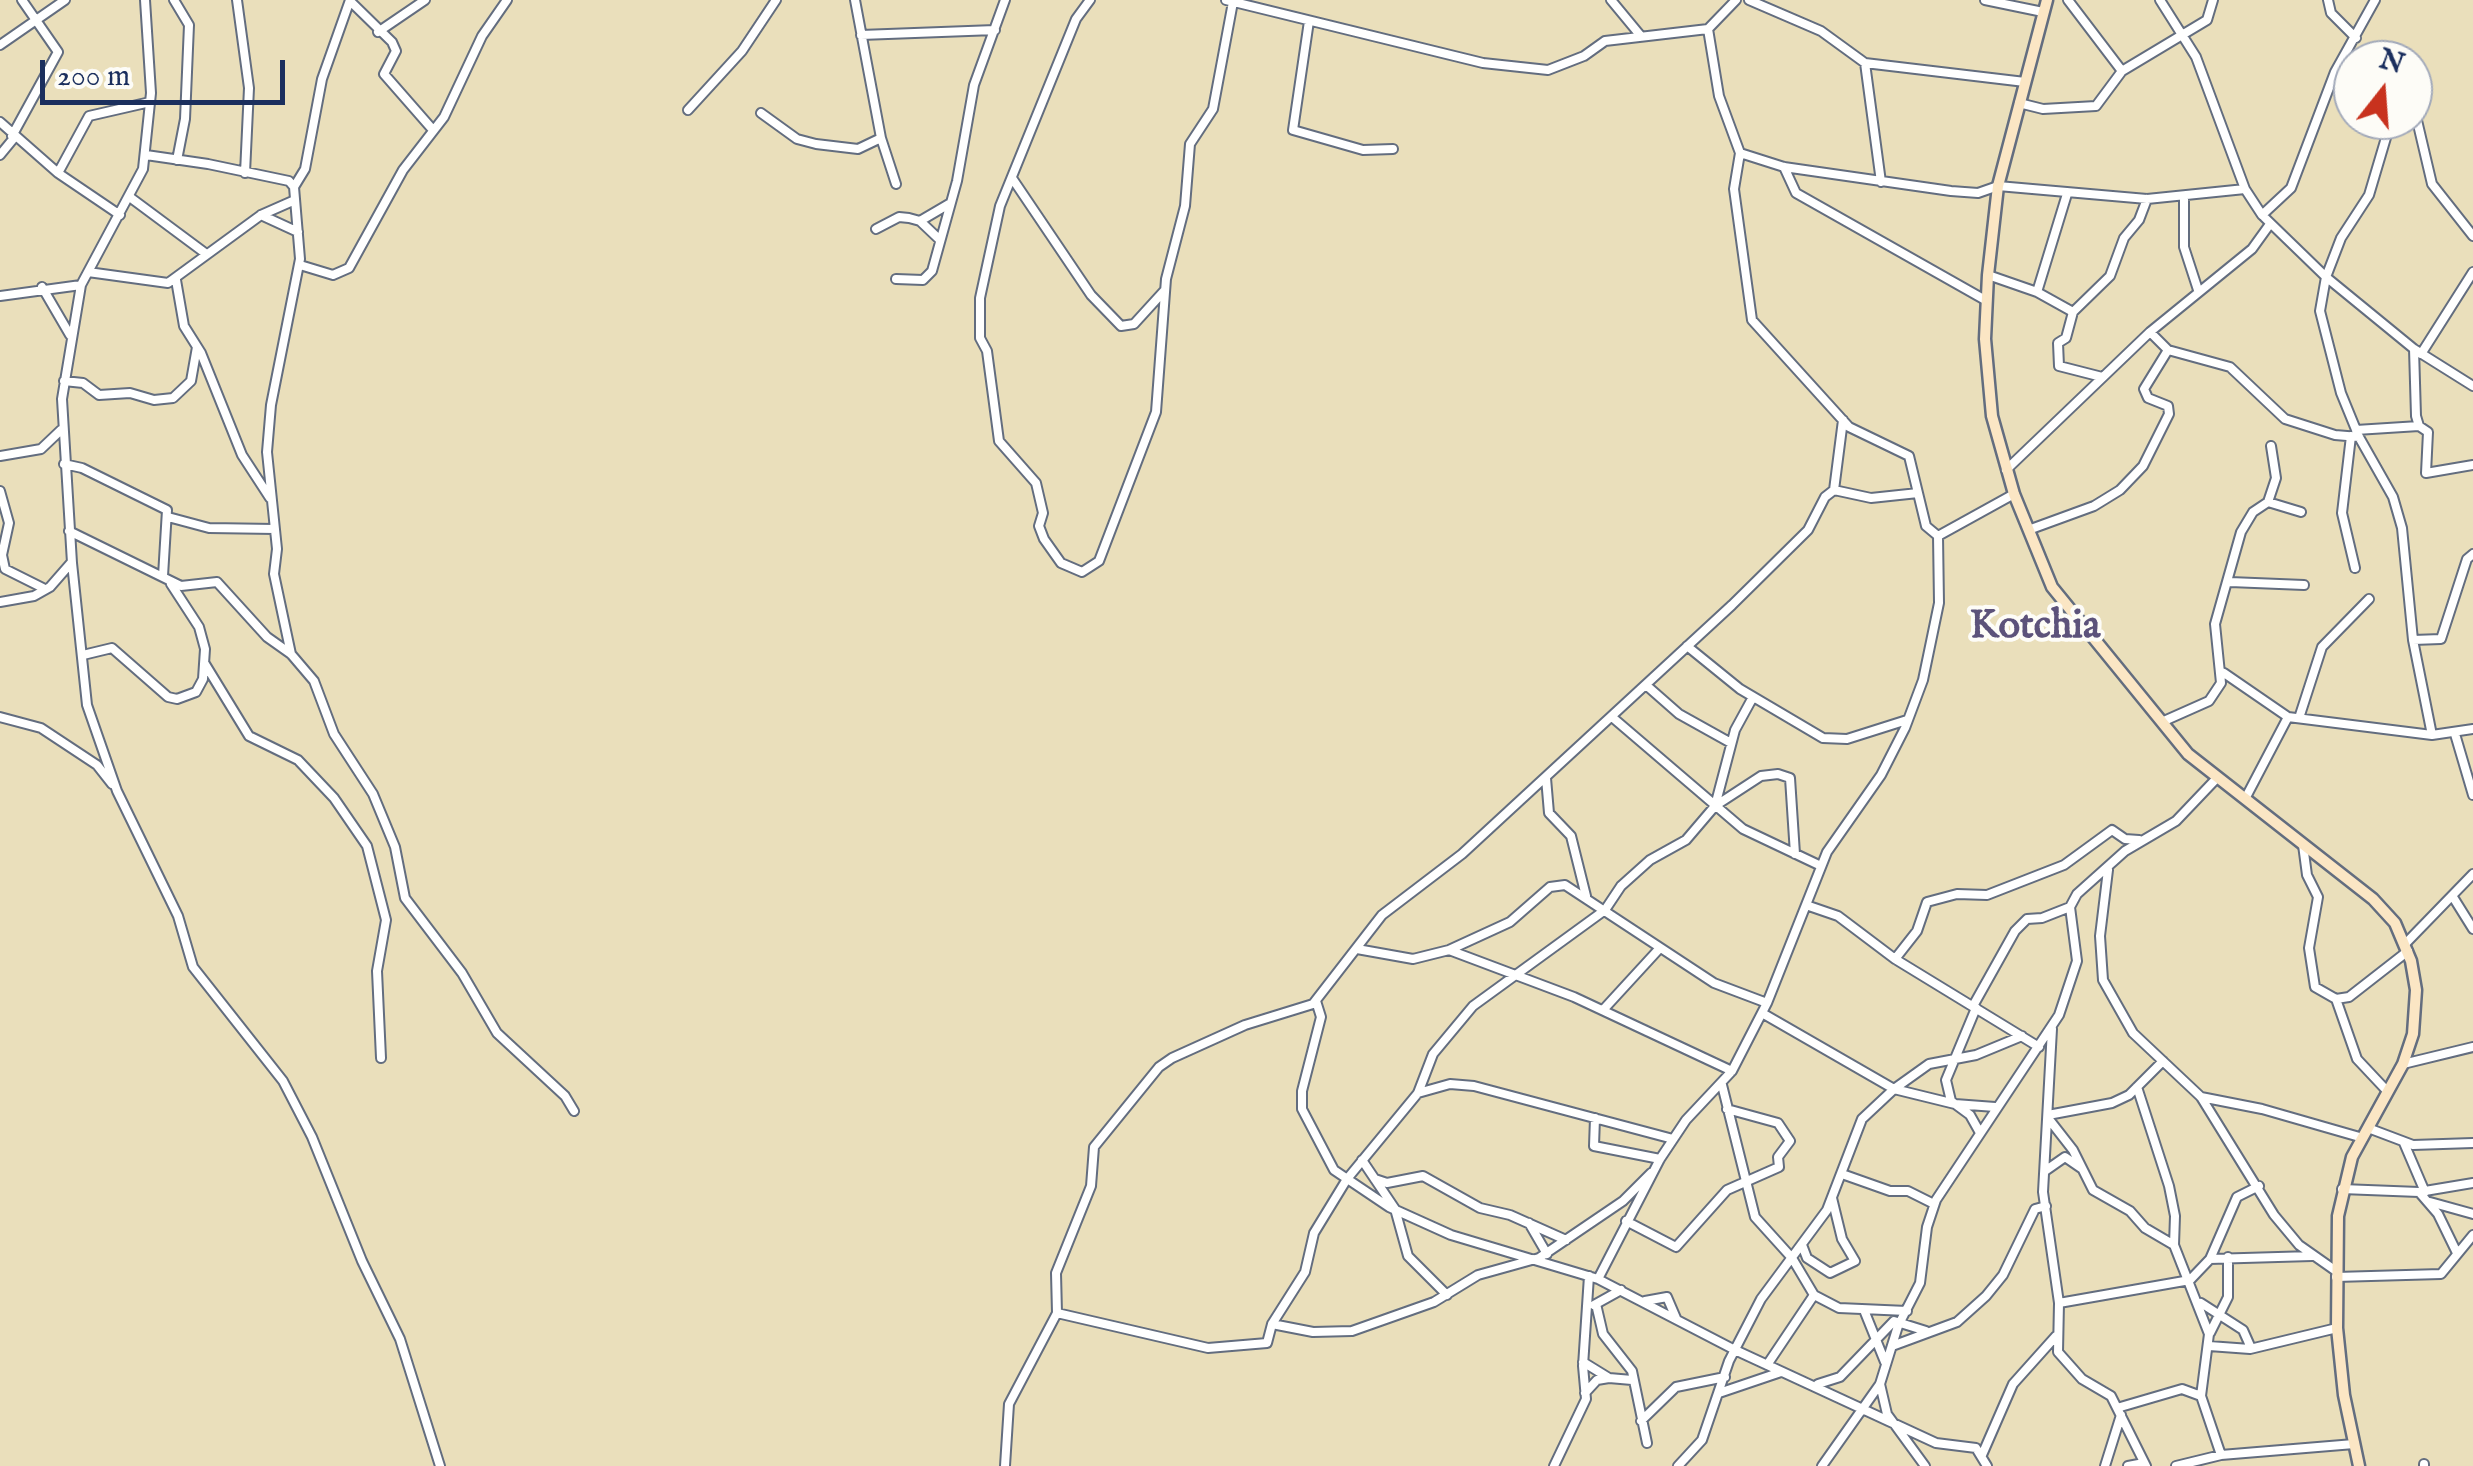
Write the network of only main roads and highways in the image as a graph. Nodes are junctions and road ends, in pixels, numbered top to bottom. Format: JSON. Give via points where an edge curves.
{"nodes":[{"id":1,"x":2045,"y":6,"type":"edge"},
{"id":2,"x":2359,"y":1466,"type":"edge"}],
"edges":[{"from":1,"to":2,"type":"main road","via":[[1998,186],[1988,275],[1992,416],[2014,494],[2052,587],[2188,754],[2374,900],[2407,947],[2416,1012],[2404,1064],[2342,1189],[2337,1328]]}]}
